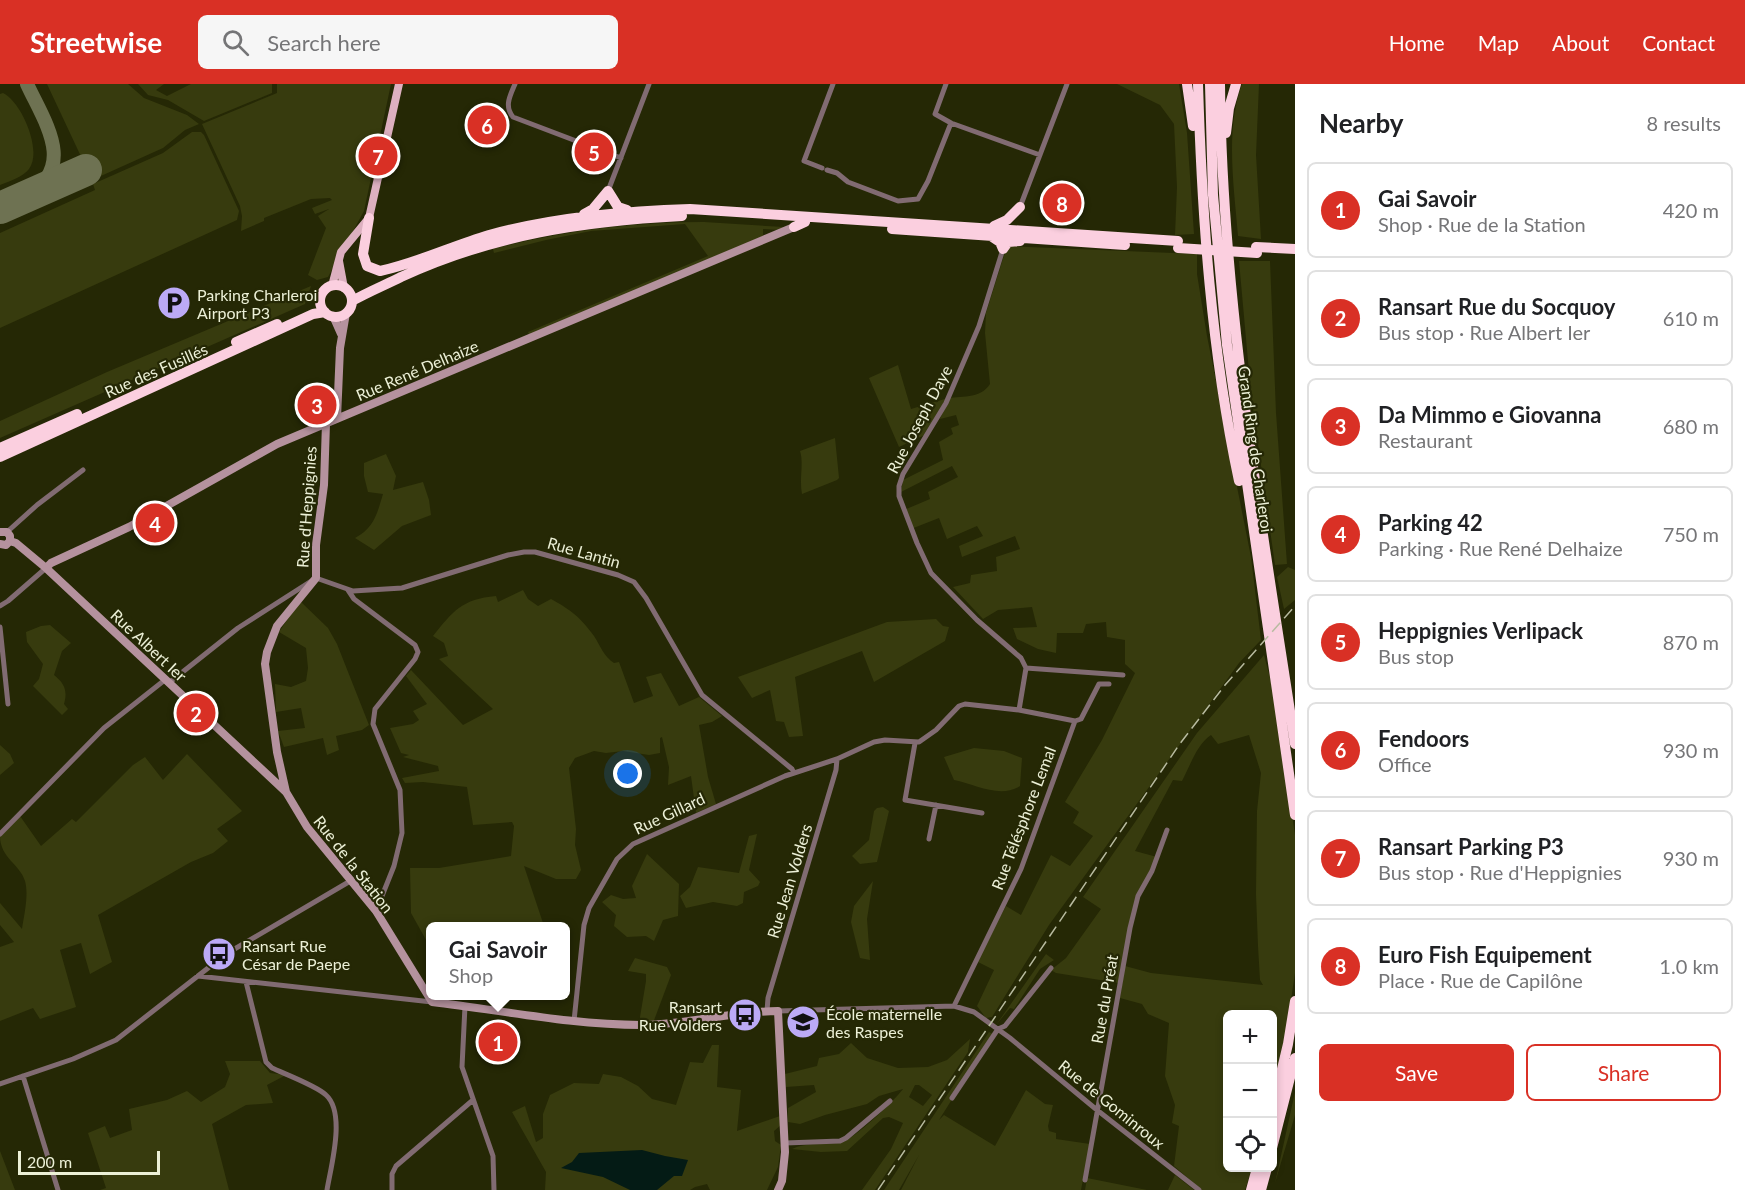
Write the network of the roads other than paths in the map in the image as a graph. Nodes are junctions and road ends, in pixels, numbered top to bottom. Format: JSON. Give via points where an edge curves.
{"nodes":[{"id":1,"x":399,"y":84,"type":"edge"},
{"id":2,"x":515,"y":84,"type":"edge"},
{"id":3,"x":649,"y":84,"type":"edge"},
{"id":4,"x":833,"y":84,"type":"edge"},
{"id":5,"x":946,"y":84,"type":"edge"},
{"id":6,"x":1067,"y":84,"type":"edge"},
{"id":7,"x":1187,"y":84,"type":"edge"},
{"id":8,"x":1198,"y":84,"type":"edge"},
{"id":9,"x":1210,"y":84,"type":"edge"},
{"id":10,"x":1220,"y":84,"type":"edge"},
{"id":11,"x":1236,"y":84,"type":"edge"},
{"id":12,"x":951,"y":123,"type":"junction"},
{"id":13,"x":1221,"y":145,"type":"junction"},
{"id":14,"x":1040,"y":155,"type":"junction"},
{"id":15,"x":621,"y":158,"type":"junction"},
{"id":16,"x":1200,"y":174,"type":"junction"},
{"id":17,"x":608,"y":191,"type":"junction"},
{"id":18,"x":1020,"y":207,"type":"junction"},
{"id":19,"x":630,"y":211,"type":"junction"},
{"id":20,"x":578,"y":217,"type":"junction"},
{"id":21,"x":369,"y":218,"type":"junction"},
{"id":22,"x":805,"y":222,"type":"junction"},
{"id":23,"x":794,"y":227,"type":"joint"},
{"id":24,"x":991,"y":232,"type":"junction"},
{"id":25,"x":1032,"y":235,"type":"junction"},
{"id":26,"x":1003,"y":249,"type":"junction"},
{"id":27,"x":1295,"y":249,"type":"edge"},
{"id":28,"x":1256,"y":250,"type":"junction"},
{"id":29,"x":1295,"y":256,"type":"edge"},
{"id":30,"x":339,"y":258,"type":"junction"},
{"id":31,"x":419,"y":258,"type":"junction"},
{"id":32,"x":332,"y":286,"type":"junction"},
{"id":33,"x":348,"y":294,"type":"junction"},
{"id":34,"x":326,"y":311,"type":"junction"},
{"id":35,"x":346,"y":313,"type":"junction"},
{"id":36,"x":342,"y":335,"type":"junction"},
{"id":37,"x":337,"y":418,"type":"junction"},
{"id":38,"x":326,"y":423,"type":"junction"},
{"id":39,"x":0,"y":448,"type":"edge"},
{"id":40,"x":0,"y":457,"type":"edge"},
{"id":41,"x":83,"y":470,"type":"dead end"},
{"id":42,"x":1250,"y":509,"type":"junction"},
{"id":43,"x":3,"y":532,"type":"edge"},
{"id":44,"x":10,"y":541,"type":"junction"},
{"id":45,"x":0,"y":544,"type":"edge"},
{"id":46,"x":46,"y":568,"type":"junction"},
{"id":47,"x":316,"y":578,"type":"junction"},
{"id":48,"x":348,"y":590,"type":"junction"},
{"id":49,"x":0,"y":606,"type":"edge"},
{"id":50,"x":0,"y":627,"type":"edge"},
{"id":51,"x":1026,"y":669,"type":"junction"},
{"id":52,"x":1123,"y":675,"type":"dead end"},
{"id":53,"x":168,"y":680,"type":"junction"},
{"id":54,"x":1109,"y":684,"type":"dead end"},
{"id":55,"x":8,"y":704,"type":"dead end"},
{"id":56,"x":1019,"y":710,"type":"junction"},
{"id":57,"x":1075,"y":721,"type":"junction"},
{"id":58,"x":915,"y":743,"type":"junction"},
{"id":59,"x":1295,"y":744,"type":"edge"},
{"id":60,"x":837,"y":759,"type":"junction"},
{"id":61,"x":794,"y":773,"type":"junction"},
{"id":62,"x":286,"y":792,"type":"junction"},
{"id":63,"x":936,"y":806,"type":"junction"},
{"id":64,"x":982,"y":813,"type":"dead end"},
{"id":65,"x":1295,"y":815,"type":"edge"},
{"id":66,"x":1167,"y":830,"type":"dead end"},
{"id":67,"x":0,"y":834,"type":"edge"},
{"id":68,"x":929,"y":839,"type":"dead end"},
{"id":69,"x":352,"y":880,"type":"junction"},
{"id":70,"x":376,"y":911,"type":"junction"},
{"id":71,"x":1050,"y":968,"type":"dead end"},
{"id":72,"x":198,"y":976,"type":"junction"},
{"id":73,"x":246,"y":982,"type":"junction"},
{"id":74,"x":426,"y":992,"type":"edge"},
{"id":75,"x":1295,"y":1001,"type":"edge"},
{"id":76,"x":432,"y":1002,"type":"joint"},
{"id":77,"x":465,"y":1006,"type":"junction"},
{"id":78,"x":954,"y":1006,"type":"junction"},
{"id":79,"x":767,"y":1011,"type":"junction"},
{"id":80,"x":778,"y":1011,"type":"junction"},
{"id":81,"x":574,"y":1021,"type":"junction"},
{"id":82,"x":999,"y":1029,"type":"junction"},
{"id":83,"x":1295,"y":1058,"type":"edge"},
{"id":84,"x":23,"y":1076,"type":"junction"},
{"id":85,"x":0,"y":1084,"type":"edge"},
{"id":86,"x":1277,"y":1090,"type":"edge"},
{"id":87,"x":952,"y":1098,"type":"dead end"},
{"id":88,"x":473,"y":1100,"type":"junction"},
{"id":89,"x":890,"y":1101,"type":"dead end"},
{"id":90,"x":1097,"y":1110,"type":"junction"},
{"id":91,"x":1277,"y":1128,"type":"edge"},
{"id":92,"x":785,"y":1143,"type":"junction"},
{"id":93,"x":1256,"y":1172,"type":"edge"},
{"id":94,"x":1266,"y":1172,"type":"edge"},
{"id":95,"x":1086,"y":1180,"type":"dead end"},
{"id":96,"x":58,"y":1190,"type":"edge"},
{"id":97,"x":327,"y":1190,"type":"edge"},
{"id":98,"x":392,"y":1190,"type":"edge"},
{"id":99,"x":494,"y":1190,"type":"edge"},
{"id":100,"x":778,"y":1190,"type":"edge"},
{"id":101,"x":1199,"y":1190,"type":"edge"},
{"id":102,"x":1251,"y":1190,"type":"edge"},
{"id":103,"x":1261,"y":1190,"type":"edge"}],
"edges":[{"from":1,"to":21,"type":"main road"},
{"from":2,"to":15,"type":"street","via":[[507,105],[513,117]]},
{"from":3,"to":15,"type":"street"},
{"from":4,"to":12,"type":"street","via":[[804,161],[898,201],[918,200]]},
{"from":5,"to":12,"type":"street","via":[[935,114]]},
{"from":6,"to":14,"type":"street"},
{"from":7,"to":16,"type":"highway"},
{"from":8,"to":16,"type":"highway"},
{"from":9,"to":42,"type":"highway","name":"Grand Ring de Charleroi","via":[[1218,262]]},
{"from":10,"to":13,"type":"highway","name":"Grand Ring de Charleroi"},
{"from":11,"to":13,"type":"highway"},
{"from":12,"to":14,"type":"street"},
{"from":13,"to":59,"type":"highway","name":"Grand Ring de Charleroi","via":[[1238,355]]},
{"from":14,"to":18,"type":"street"},
{"from":15,"to":17,"type":"street"},
{"from":16,"to":42,"type":"highway","via":[[1217,360],[1242,494]]},
{"from":17,"to":19,"type":"highway","via":[[618,207]]},
{"from":17,"to":20,"type":"highway","via":[[593,209]]},
{"from":18,"to":24,"type":"highway"},
{"from":18,"to":25,"type":"highway","via":[[1020,217]]},
{"from":19,"to":20,"type":"highway"},
{"from":19,"to":24,"type":"highway","via":[[690,208]]},
{"from":20,"to":31,"type":"highway","via":[[491,235]]},
{"from":21,"to":30,"type":"main road"},
{"from":21,"to":31,"type":"highway","via":[[363,254],[371,269],[381,271]]},
{"from":22,"to":23,"type":"highway"},
{"from":22,"to":24,"type":"highway"},
{"from":22,"to":33,"type":"highway","via":[[690,216],[589,223],[491,243]]},
{"from":23,"to":37,"type":"street","name":"Rue René Delhaize"},
{"from":24,"to":25,"type":"highway"},
{"from":24,"to":26,"type":"highway"},
{"from":25,"to":26,"type":"highway","via":[[1008,242]]},
{"from":25,"to":28,"type":"highway","bridge":true},
{"from":26,"to":51,"type":"street","name":"Rue Joseph Daye","via":[[979,326],[946,403],[903,474],[899,496],[931,573],[1021,658]]},
{"from":27,"to":28,"type":"highway"},
{"from":28,"to":29,"type":"highway"},
{"from":30,"to":32,"type":"main road"},
{"from":30,"to":33,"type":"main road"},
{"from":31,"to":33,"type":"highway"},
{"from":32,"to":33,"type":"highway"},
{"from":32,"to":34,"type":"highway","via":[[322,295]]},
{"from":33,"to":35,"type":"highway"},
{"from":34,"to":35,"type":"highway"},
{"from":34,"to":36,"type":"street"},
{"from":34,"to":39,"type":"highway","name":"Rue des Fusillés"},
{"from":34,"to":40,"type":"highway","name":"Rue des Fusillés"},
{"from":35,"to":36,"type":"street"},
{"from":36,"to":37,"type":"street"},
{"from":37,"to":38,"type":"street","name":"Rue René Delhaize"},
{"from":38,"to":46,"type":"street","name":"Rue René Delhaize","via":[[263,450],[138,522]]},
{"from":38,"to":47,"type":"street","name":"Rue d'Heppignies"},
{"from":41,"to":43,"type":"street"},
{"from":42,"to":65,"type":"highway","name":"Grand Ring de Charleroi"},
{"from":43,"to":44,"type":"street","via":[[10,536]]},
{"from":44,"to":45,"type":"street"},
{"from":44,"to":46,"type":"street","name":"Rue Albert Ier"},
{"from":46,"to":49,"type":"street"},
{"from":46,"to":53,"type":"street","name":"Rue Albert Ier"},
{"from":47,"to":48,"type":"street","name":"Rue Lantin"},
{"from":47,"to":53,"type":"street","via":[[238,628]]},
{"from":47,"to":62,"type":"street","name":"Rue d'Heppignies","via":[[279,621],[265,664]]},
{"from":48,"to":61,"type":"street","name":"Rue Lantin","via":[[402,588],[524,552],[624,577],[634,582],[646,597],[702,695]]},
{"from":48,"to":70,"type":"street","via":[[354,599],[415,645],[418,652],[373,716],[400,790],[402,833]]},
{"from":50,"to":55,"type":"street"},
{"from":51,"to":52,"type":"street"},
{"from":51,"to":56,"type":"street"},
{"from":53,"to":62,"type":"street","name":"Rue Albert Ier"},
{"from":53,"to":67,"type":"street","via":[[104,728]]},
{"from":54,"to":57,"type":"street","name":"Rue Télésphore Lemal","via":[[1099,684],[1081,719]]},
{"from":56,"to":57,"type":"street"},
{"from":56,"to":58,"type":"street","via":[[958,706],[936,730]]},
{"from":57,"to":78,"type":"street","name":"Rue Télésphore Lemal","via":[[1021,869]]},
{"from":58,"to":60,"type":"street","name":"Rue Gillard","via":[[879,741]]},
{"from":58,"to":63,"type":"street","via":[[905,801]]},
{"from":60,"to":61,"type":"street","name":"Rue Gillard"},
{"from":60,"to":79,"type":"street","name":"Rue Jean Volders"},
{"from":61,"to":81,"type":"street","name":"Rue Gillard","via":[[644,839],[622,854],[593,900],[584,925]]},
{"from":62,"to":69,"type":"street","name":"Rue de la Station","via":[[307,827]]},
{"from":63,"to":64,"type":"street"},
{"from":63,"to":68,"type":"street"},
{"from":66,"to":90,"type":"street","name":"Rue du Préat","via":[[1138,896]]},
{"from":69,"to":70,"type":"street","name":"Rue de la Station"},
{"from":69,"to":72,"type":"street","via":[[226,954]]},
{"from":70,"to":74,"type":"street","name":"Rue de la Station"},
{"from":71,"to":82,"type":"street"},
{"from":72,"to":73,"type":"street"},
{"from":72,"to":84,"type":"street","via":[[116,1040]]},
{"from":73,"to":76,"type":"street"},
{"from":73,"to":97,"type":"street","via":[[266,1062],[326,1094],[332,1102],[336,1128]]},
{"from":75,"to":86,"type":"highway"},
{"from":76,"to":77,"type":"street"},
{"from":77,"to":81,"type":"street"},
{"from":77,"to":88,"type":"street","via":[[462,1067]]},
{"from":78,"to":80,"type":"street"},
{"from":78,"to":82,"type":"street","via":[[970,1010]]},
{"from":79,"to":80,"type":"street"},
{"from":79,"to":81,"type":"street","via":[[651,1025]]},
{"from":80,"to":92,"type":"street"},
{"from":82,"to":87,"type":"street"},
{"from":82,"to":90,"type":"street","name":"Rue de Gominroux"},
{"from":83,"to":91,"type":"highway"},
{"from":84,"to":85,"type":"street"},
{"from":84,"to":96,"type":"street"},
{"from":88,"to":98,"type":"street","via":[[396,1166]]},
{"from":88,"to":99,"type":"street","via":[[493,1156]]},
{"from":89,"to":92,"type":"street","via":[[840,1141]]},
{"from":90,"to":95,"type":"street","name":"Rue du Préat"},
{"from":90,"to":101,"type":"street","name":"Rue de Gominroux"},
{"from":92,"to":100,"type":"street"},
{"from":93,"to":102,"type":"highway"},
{"from":94,"to":103,"type":"highway"}]}
